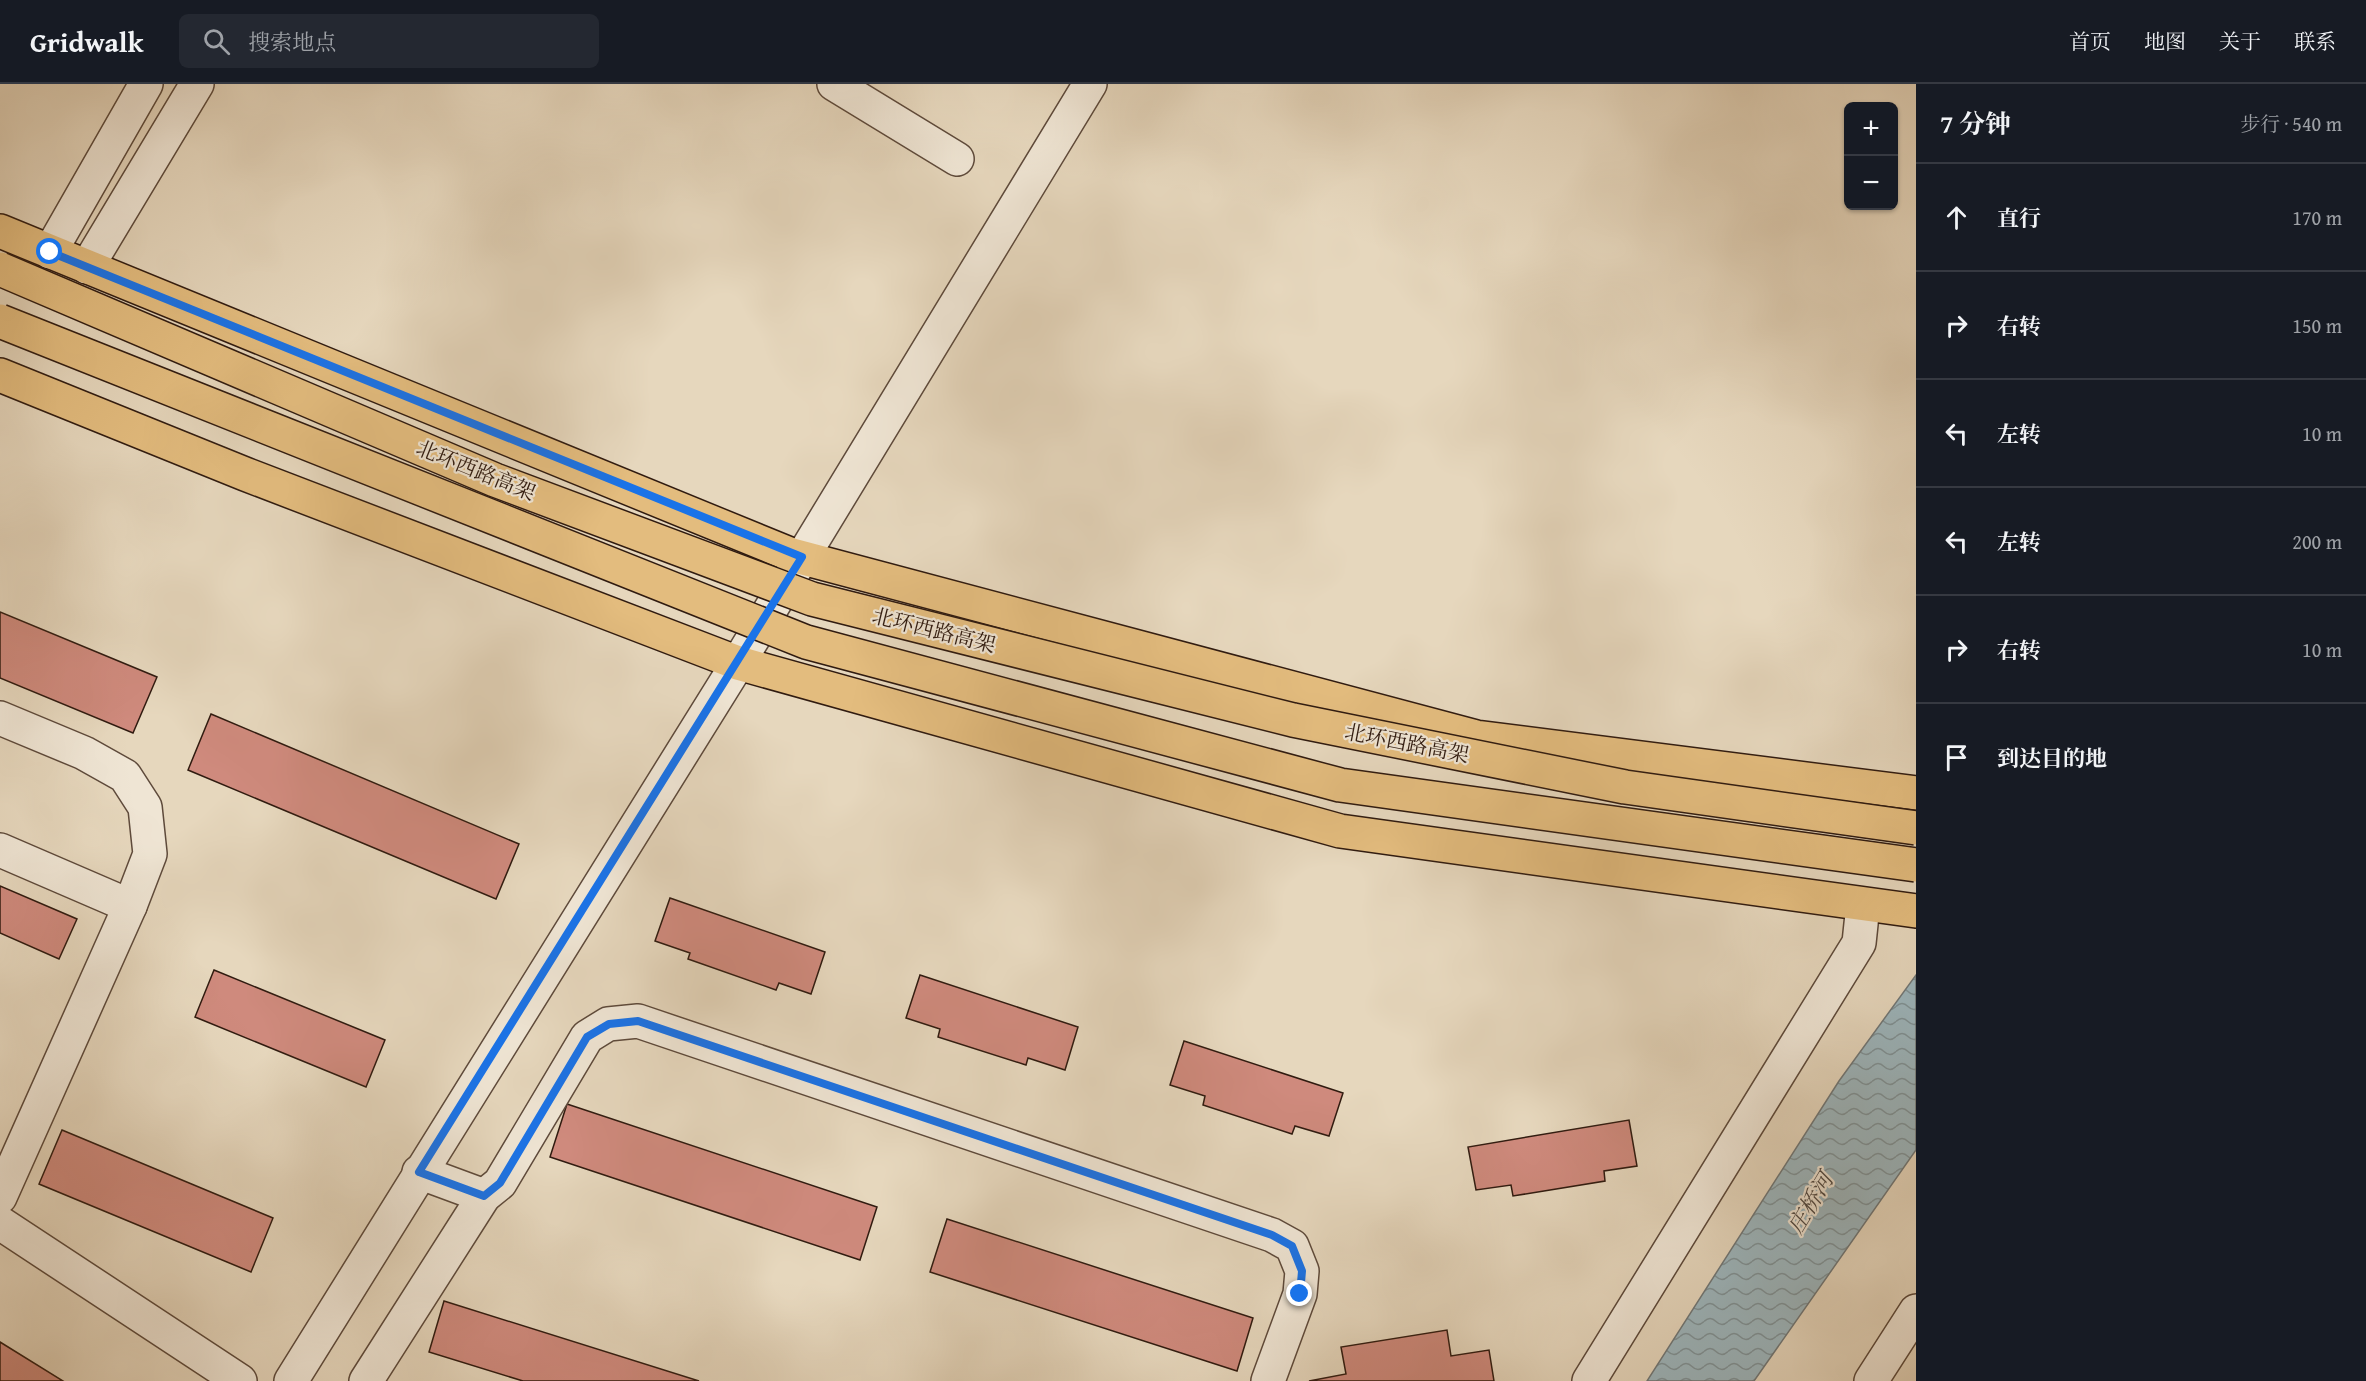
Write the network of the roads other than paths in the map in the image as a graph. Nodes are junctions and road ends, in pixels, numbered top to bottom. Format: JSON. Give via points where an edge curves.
{"nodes":[{"id":1,"x":146,"y":84,"type":"edge"},
{"id":2,"x":197,"y":84,"type":"edge"},
{"id":3,"x":834,"y":84,"type":"edge"},
{"id":4,"x":1090,"y":84,"type":"edge"},
{"id":5,"x":957,"y":159,"type":"dead end"},
{"id":6,"x":0,"y":231,"type":"edge"},
{"id":7,"x":50,"y":252,"type":"junction"},
{"id":8,"x":87,"y":267,"type":"junction"},
{"id":9,"x":0,"y":269,"type":"edge"},
{"id":10,"x":0,"y":321,"type":"edge"},
{"id":11,"x":0,"y":375,"type":"edge"},
{"id":12,"x":802,"y":557,"type":"junction"},
{"id":13,"x":738,"y":663,"type":"junction"},
{"id":14,"x":0,"y":718,"type":"edge"},
{"id":15,"x":1916,"y":793,"type":"edge"},
{"id":16,"x":1916,"y":828,"type":"edge"},
{"id":17,"x":0,"y":850,"type":"edge"},
{"id":18,"x":1916,"y":866,"type":"edge"},
{"id":19,"x":1863,"y":905,"type":"junction"},
{"id":20,"x":130,"y":906,"type":"junction"},
{"id":21,"x":1909,"y":911,"type":"edge"},
{"id":22,"x":419,"y":1172,"type":"junction"},
{"id":23,"x":484,"y":1196,"type":"junction"},
{"id":24,"x":0,"y":1197,"type":"edge"},
{"id":25,"x":0,"y":1223,"type":"edge"},
{"id":26,"x":1916,"y":1311,"type":"edge"},
{"id":27,"x":240,"y":1381,"type":"edge"},
{"id":28,"x":291,"y":1381,"type":"edge"},
{"id":29,"x":366,"y":1381,"type":"edge"},
{"id":30,"x":1268,"y":1381,"type":"edge"},
{"id":31,"x":1589,"y":1381,"type":"edge"},
{"id":32,"x":1871,"y":1381,"type":"edge"}],
"edges":[{"from":1,"to":7,"type":"street"},
{"from":2,"to":8,"type":"street"},
{"from":3,"to":5,"type":"street"},
{"from":4,"to":12,"type":"street"},
{"from":6,"to":7,"type":"main road"},
{"from":7,"to":8,"type":"main road"},
{"from":8,"to":12,"type":"main road"},
{"from":9,"to":16,"type":"main road","name":"北环西路高架","bridge":true,"via":[[495,480],[812,599],[1304,723],[1625,787]]},
{"from":10,"to":18,"type":"main road","name":"北环西路高架","bridge":true,"via":[[806,642],[1340,785]]},
{"from":11,"to":13,"type":"main road"},
{"from":12,"to":13,"type":"street"},
{"from":12,"to":15,"type":"main road","via":[[1476,737]]},
{"from":13,"to":19,"type":"main road","via":[[1340,831]]},
{"from":13,"to":22,"type":"street"},
{"from":14,"to":20,"type":"street","via":[[84,753],[125,776],[145,807],[150,854]]},
{"from":17,"to":20,"type":"street"},
{"from":19,"to":21,"type":"main road"},
{"from":19,"to":31,"type":"street","via":[[1859,943]]},
{"from":20,"to":24,"type":"street"},
{"from":22,"to":23,"type":"street"},
{"from":22,"to":28,"type":"street"},
{"from":23,"to":29,"type":"street"},
{"from":23,"to":30,"type":"street","via":[[500,1183],[587,1037],[609,1024],[638,1021],[1260,1231],[1292,1246],[1302,1271],[1300,1294]]},
{"from":25,"to":27,"type":"street"},
{"from":26,"to":32,"type":"street"}]}
